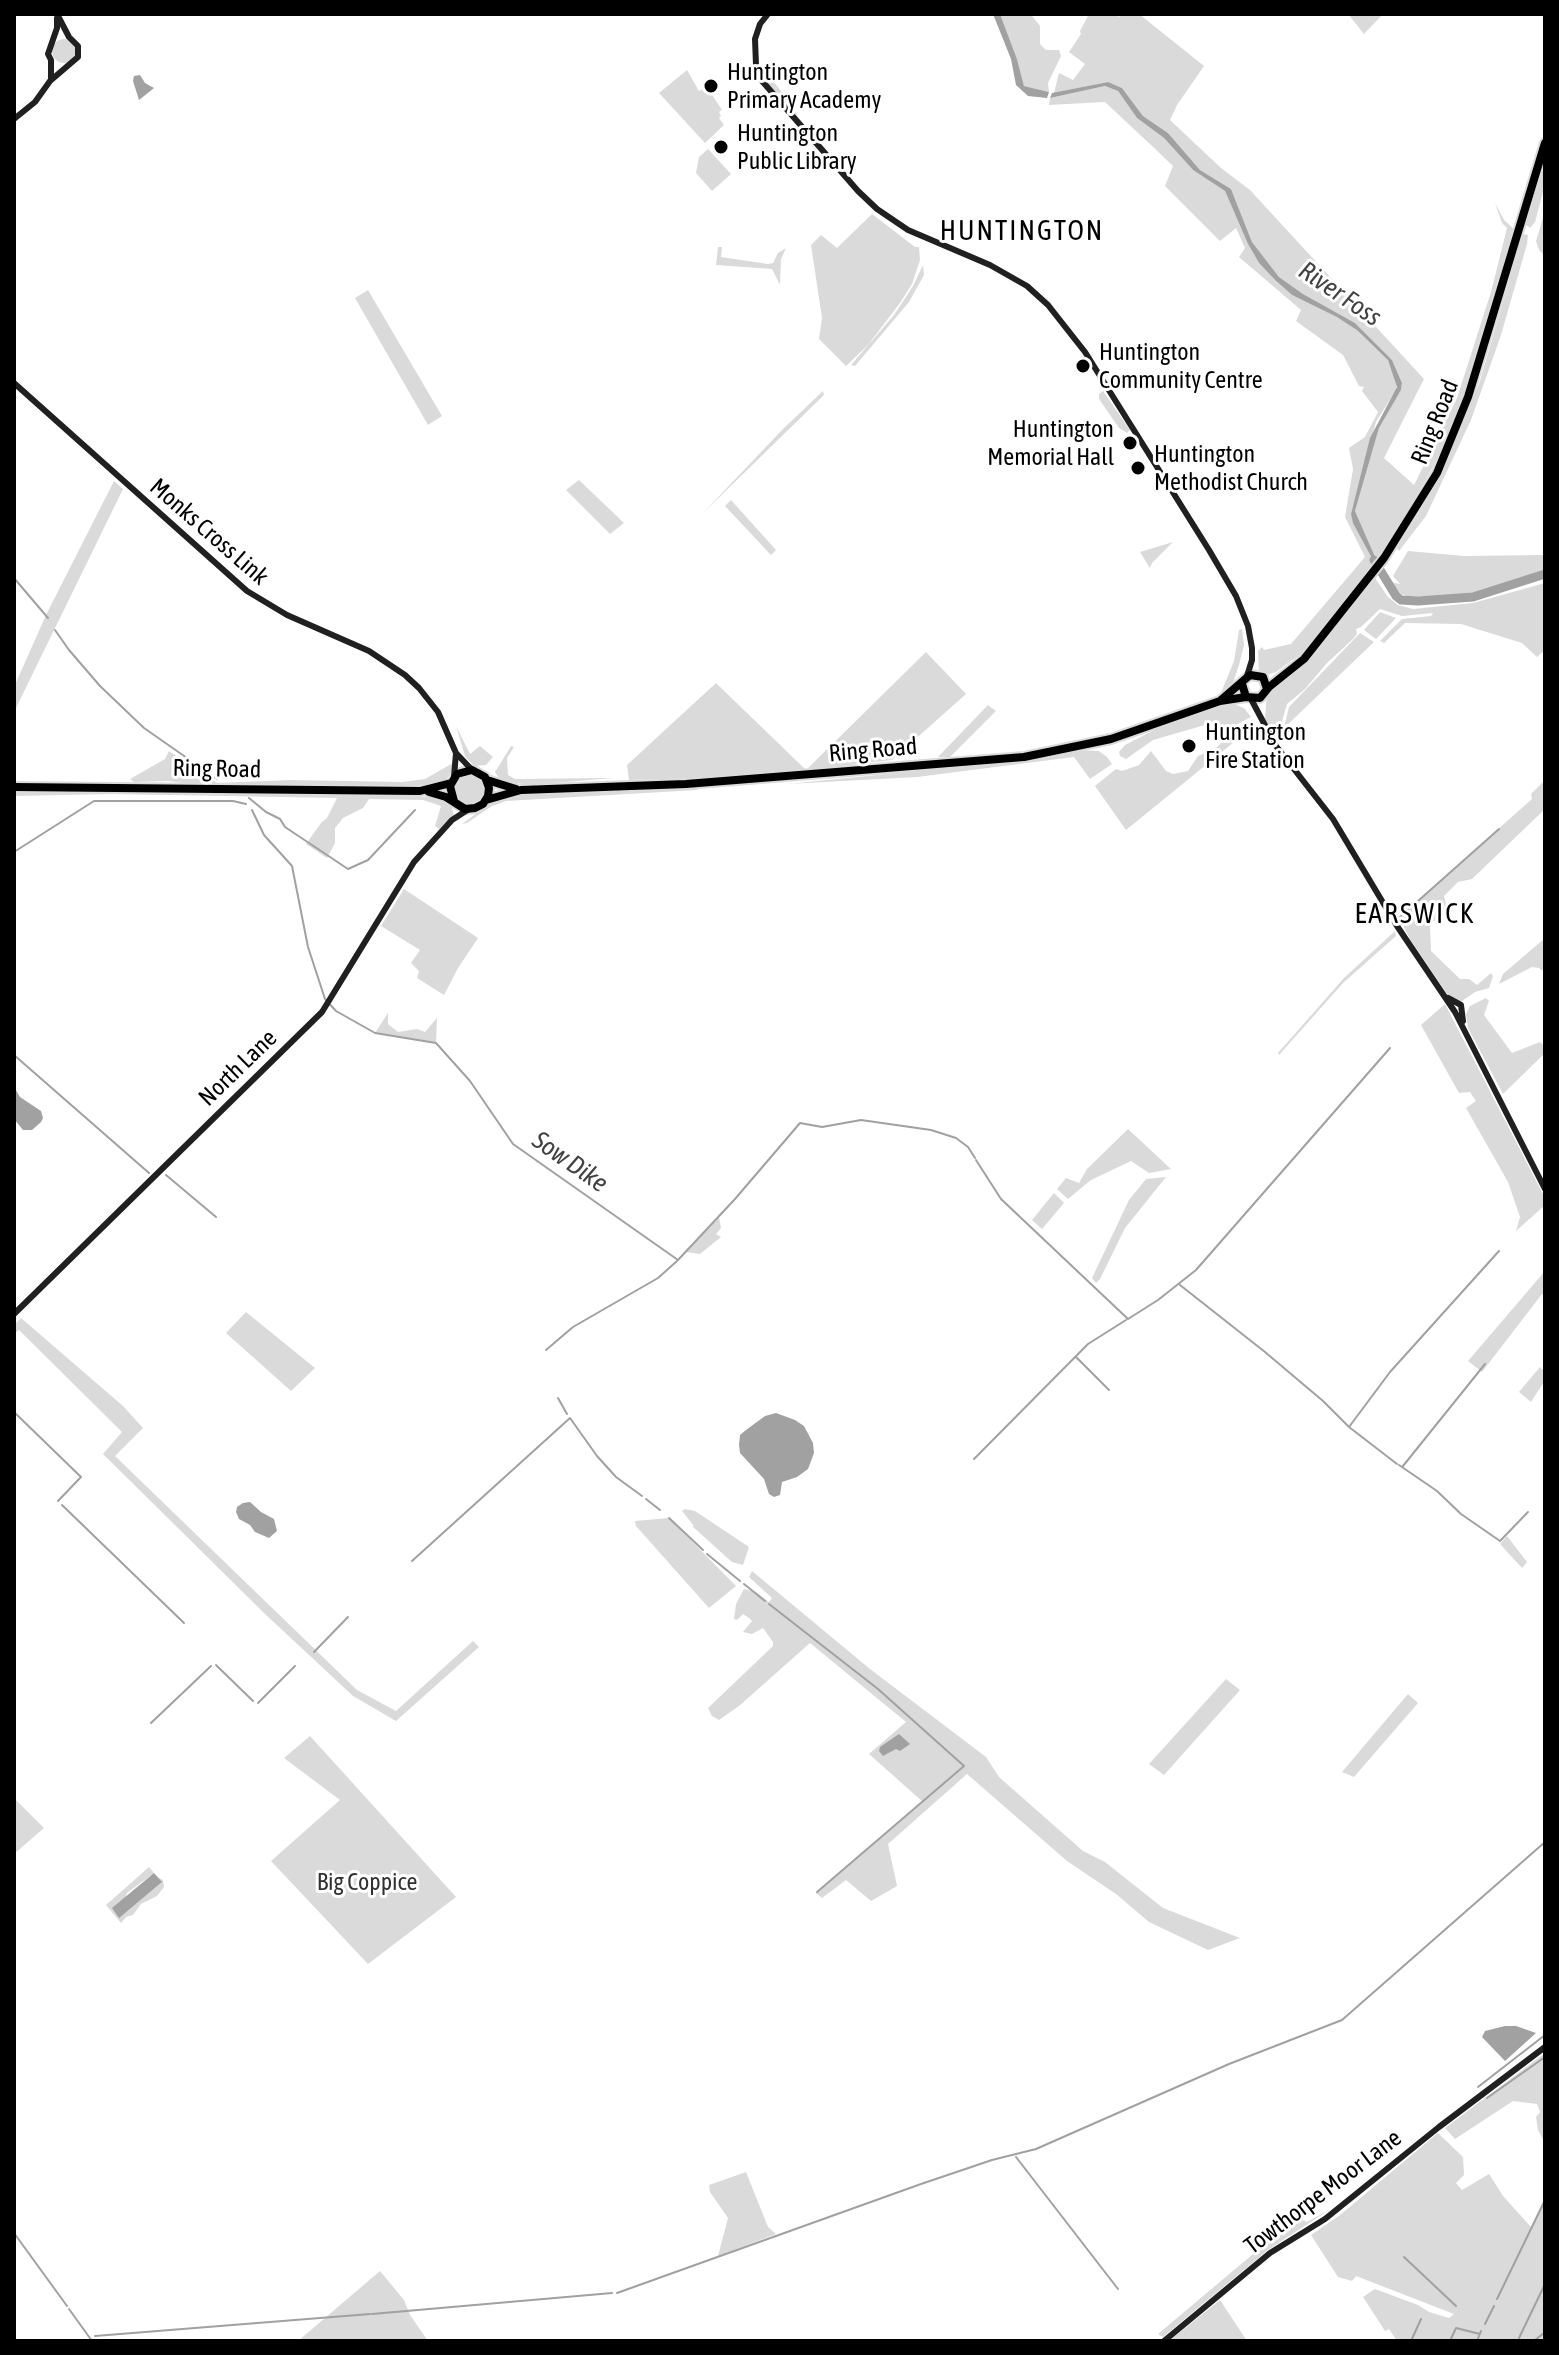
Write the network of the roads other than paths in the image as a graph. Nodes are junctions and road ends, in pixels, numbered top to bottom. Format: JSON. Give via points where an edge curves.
{"nodes":[{"id":1,"x":57,"y":14,"type":"edge"},
{"id":2,"x":768,"y":14,"type":"edge"},
{"id":3,"x":69,"y":37,"type":"junction"},
{"id":4,"x":54,"y":40,"type":"junction"},
{"id":5,"x":51,"y":60,"type":"junction"},
{"id":6,"x":69,"y":66,"type":"junction"},
{"id":7,"x":50,"y":81,"type":"junction"},
{"id":8,"x":14,"y":119,"type":"edge"},
{"id":9,"x":1545,"y":143,"type":"edge"},
{"id":10,"x":14,"y":383,"type":"edge"},
{"id":11,"x":1252,"y":660,"type":"junction"},
{"id":12,"x":1283,"y":674,"type":"junction"},
{"id":13,"x":1260,"y":676,"type":"junction"},
{"id":14,"x":1245,"y":680,"type":"junction"},
{"id":15,"x":1265,"y":693,"type":"junction"},
{"id":16,"x":1249,"y":698,"type":"junction"},
{"id":17,"x":1220,"y":701,"type":"junction"},
{"id":18,"x":1260,"y":713,"type":"junction"},
{"id":19,"x":456,"y":753,"type":"junction"},
{"id":20,"x":472,"y":770,"type":"junction"},
{"id":21,"x":487,"y":779,"type":"junction"},
{"id":22,"x":453,"y":780,"type":"junction"},
{"id":23,"x":14,"y":787,"type":"edge"},
{"id":24,"x":521,"y":790,"type":"junction"},
{"id":25,"x":420,"y":791,"type":"junction"},
{"id":26,"x":486,"y":800,"type":"junction"},
{"id":27,"x":455,"y":802,"type":"junction"},
{"id":28,"x":469,"y":809,"type":"junction"},
{"id":29,"x":452,"y":820,"type":"junction"},
{"id":30,"x":1545,"y":1189,"type":"edge"},
{"id":31,"x":14,"y":1314,"type":"edge"},
{"id":32,"x":1545,"y":2047,"type":"edge"},
{"id":33,"x":1164,"y":2341,"type":"edge"}],
"edges":[{"from":1,"to":3,"type":"street"},
{"from":1,"to":4,"type":"street"},
{"from":2,"to":11,"type":"street","via":[[755,39],[759,76],[858,191],[908,230],[1020,282],[1048,305],[1085,352],[1205,542],[1243,614]]},
{"from":3,"to":4,"type":"street"},
{"from":3,"to":6,"type":"street","via":[[79,52]]},
{"from":4,"to":5,"type":"street","via":[[49,45]]},
{"from":5,"to":6,"type":"street"},
{"from":5,"to":7,"type":"street"},
{"from":6,"to":7,"type":"street"},
{"from":7,"to":8,"type":"street"},
{"from":9,"to":12,"type":"highway","name":"Ring Road","via":[[1468,397],[1437,473],[1371,575],[1304,659]]},
{"from":10,"to":19,"type":"street","name":"Monks Cross Link","via":[[247,591],[369,651],[405,675],[438,712]]},
{"from":11,"to":13,"type":"street"},
{"from":11,"to":14,"type":"street"},
{"from":12,"to":13,"type":"highway"},
{"from":12,"to":15,"type":"highway","name":"Ring Road"},
{"from":13,"to":14,"type":"highway"},
{"from":13,"to":15,"type":"highway"},
{"from":14,"to":16,"type":"highway"},
{"from":14,"to":17,"type":"highway","name":"Ring Road"},
{"from":15,"to":16,"type":"highway","name":"Ring Road"},
{"from":15,"to":18,"type":"street"},
{"from":16,"to":17,"type":"highway","name":"Ring Road"},
{"from":16,"to":18,"type":"street"},
{"from":17,"to":24,"type":"highway","name":"Ring Road","via":[[1111,739],[1024,757],[686,784]]},
{"from":18,"to":30,"type":"street","via":[[1276,746],[1333,819],[1391,917],[1456,1008]]},
{"from":19,"to":20,"type":"street","name":"Monks Cross Link"},
{"from":19,"to":22,"type":"street","name":"Monks Cross Link"},
{"from":20,"to":21,"type":"highway"},
{"from":20,"to":22,"type":"highway"},
{"from":21,"to":24,"type":"highway","name":"Ring Road"},
{"from":21,"to":26,"type":"highway"},
{"from":22,"to":25,"type":"highway","name":"Ring Road"},
{"from":22,"to":27,"type":"highway"},
{"from":23,"to":25,"type":"highway","name":"Ring Road"},
{"from":24,"to":26,"type":"highway","name":"Ring Road"},
{"from":25,"to":27,"type":"highway","name":"Ring Road"},
{"from":26,"to":28,"type":"highway"},
{"from":27,"to":28,"type":"highway"},
{"from":27,"to":29,"type":"street","name":"North Lane"},
{"from":28,"to":29,"type":"street","name":"North Lane"},
{"from":29,"to":31,"type":"street","name":"North Lane","via":[[414,862],[329,1003]]},
{"from":32,"to":33,"type":"street","name":"Towthorpe Moor Lane","via":[[1325,2219],[1270,2253]]}]}
